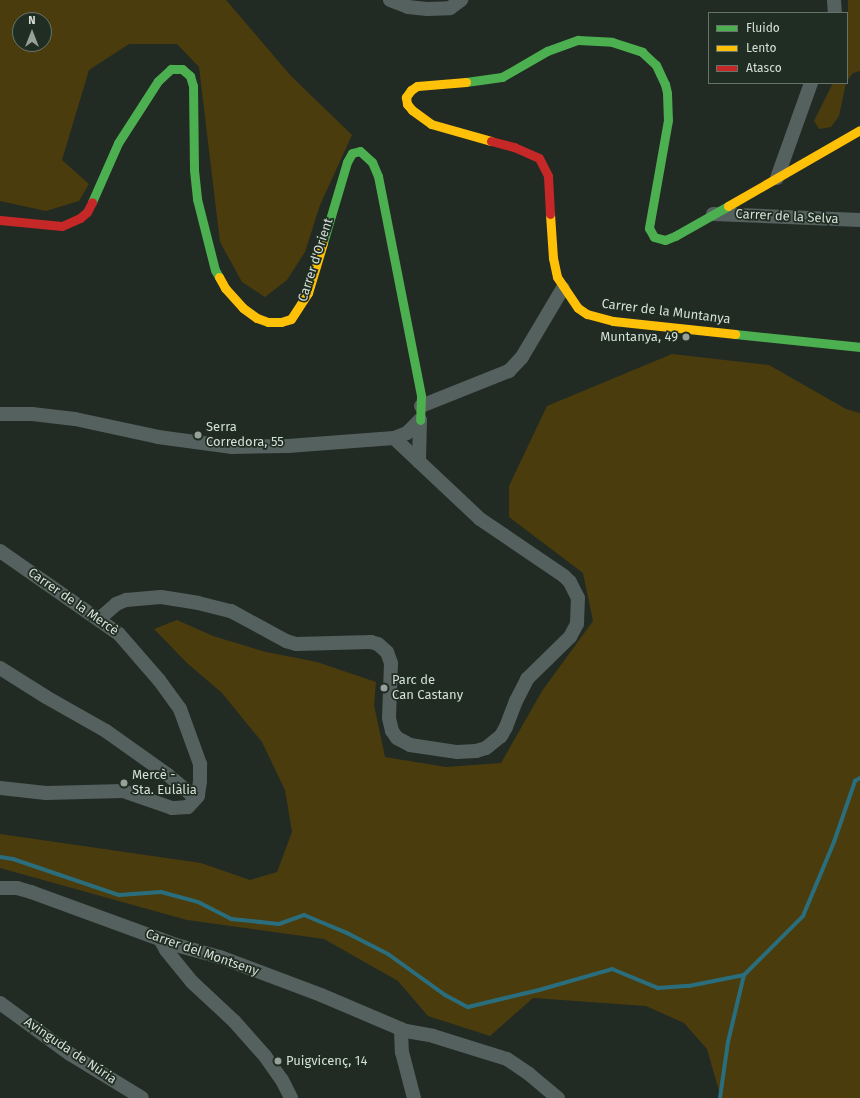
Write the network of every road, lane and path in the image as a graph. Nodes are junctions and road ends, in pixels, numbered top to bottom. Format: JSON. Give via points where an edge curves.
{"nodes":[{"id":1,"x":390,"y":0,"type":"edge"},
{"id":2,"x":461,"y":0,"type":"edge"},
{"id":3,"x":834,"y":0,"type":"edge"},
{"id":4,"x":835,"y":12,"type":"edge"},
{"id":5,"x":811,"y":84,"type":"edge"},
{"id":6,"x":860,"y":130,"type":"edge"},
{"id":7,"x":777,"y":178,"type":"junction"},
{"id":8,"x":713,"y":214,"type":"junction"},
{"id":9,"x":0,"y":220,"type":"edge"},
{"id":10,"x":860,"y":220,"type":"edge"},
{"id":11,"x":563,"y":288,"type":"junction"},
{"id":12,"x":860,"y":347,"type":"edge"},
{"id":13,"x":420,"y":413,"type":"junction"},
{"id":14,"x":0,"y":414,"type":"edge"},
{"id":15,"x":394,"y":438,"type":"junction"},
{"id":16,"x":420,"y":462,"type":"junction"},
{"id":17,"x":0,"y":552,"type":"edge"},
{"id":18,"x":99,"y":619,"type":"junction"},
{"id":19,"x":0,"y":668,"type":"edge"},
{"id":20,"x":0,"y":788,"type":"edge"},
{"id":21,"x":195,"y":798,"type":"junction"},
{"id":22,"x":0,"y":888,"type":"edge"},
{"id":23,"x":160,"y":939,"type":"junction"},
{"id":24,"x":0,"y":1003,"type":"edge"},
{"id":25,"x":402,"y":1029,"type":"junction"},
{"id":26,"x":142,"y":1098,"type":"edge"},
{"id":27,"x":291,"y":1098,"type":"edge"},
{"id":28,"x":414,"y":1098,"type":"edge"},
{"id":29,"x":558,"y":1098,"type":"edge"}],
"edges":[{"from":1,"to":2,"type":"street","via":[[408,7],[428,9],[450,8]]},
{"from":3,"to":4,"type":"street"},
{"from":5,"to":7,"type":"street"},
{"from":6,"to":7,"type":"street","name":"Carrer de la Muntanya"},
{"from":7,"to":8,"type":"street","name":"Carrer de la Muntanya"},
{"from":8,"to":10,"type":"street","name":"Carrer de la Selva"},
{"from":8,"to":11,"type":"street","name":"Carrer de la Muntanya","via":[[665,240],[654,237],[650,232],[650,218],[668,120],[667,93],[656,65],[650,57],[634,48],[612,42],[578,40],[547,51],[502,77],[417,86],[410,90],[406,97],[407,104],[431,124],[514,147],[532,154],[542,162],[548,176],[553,258],[557,277]]},
{"from":9,"to":13,"type":"street","name":"Carrer d'Orient","via":[[62,226],[80,218],[92,202],[118,143],[158,81],[171,70],[185,70],[193,86],[197,199],[215,270],[225,288],[243,308],[257,318],[268,322],[281,322],[291,319],[299,310],[308,293],[350,156],[355,151],[360,151],[372,162],[379,184],[421,396]]},
{"from":11,"to":12,"type":"street","name":"Carrer de la Muntanya","via":[[578,308],[597,318]]},
{"from":11,"to":13,"type":"street","via":[[522,356],[509,371]]},
{"from":13,"to":15,"type":"street","via":[[407,433]]},
{"from":13,"to":16,"type":"street","name":"Carrer d'Orient"},
{"from":14,"to":15,"type":"street","via":[[32,414],[75,419],[158,437],[232,447],[288,446]]},
{"from":15,"to":16,"type":"street"},
{"from":16,"to":18,"type":"street","via":[[480,519],[564,576],[578,598],[577,624],[570,637],[528,679],[506,728],[501,736],[486,748],[457,752],[410,745],[397,738],[388,718],[391,664],[387,652],[378,644],[286,642],[231,611],[161,597],[126,600],[116,604]]},
{"from":17,"to":18,"type":"street","name":"Carrer de la Mercè"},
{"from":18,"to":21,"type":"street","name":"Carrer de la Mercè","via":[[119,634],[159,680],[180,709],[200,764],[198,796]]},
{"from":19,"to":21,"type":"street","via":[[106,731],[168,775]]},
{"from":20,"to":21,"type":"street","via":[[46,793],[123,791],[172,808],[188,807]]},
{"from":22,"to":23,"type":"street","name":"Carrer del Montseny","via":[[18,888],[31,892]]},
{"from":23,"to":25,"type":"street","name":"Carrer del Montseny","via":[[220,957]]},
{"from":23,"to":27,"type":"street","via":[[192,982],[234,1021],[265,1056]]},
{"from":24,"to":26,"type":"street","name":"Avinguda de Núria","via":[[70,1054]]},
{"from":25,"to":28,"type":"street","via":[[402,1052]]},
{"from":25,"to":29,"type":"street","name":"Carrer del Montseny","via":[[466,1045],[507,1059]]}]}
